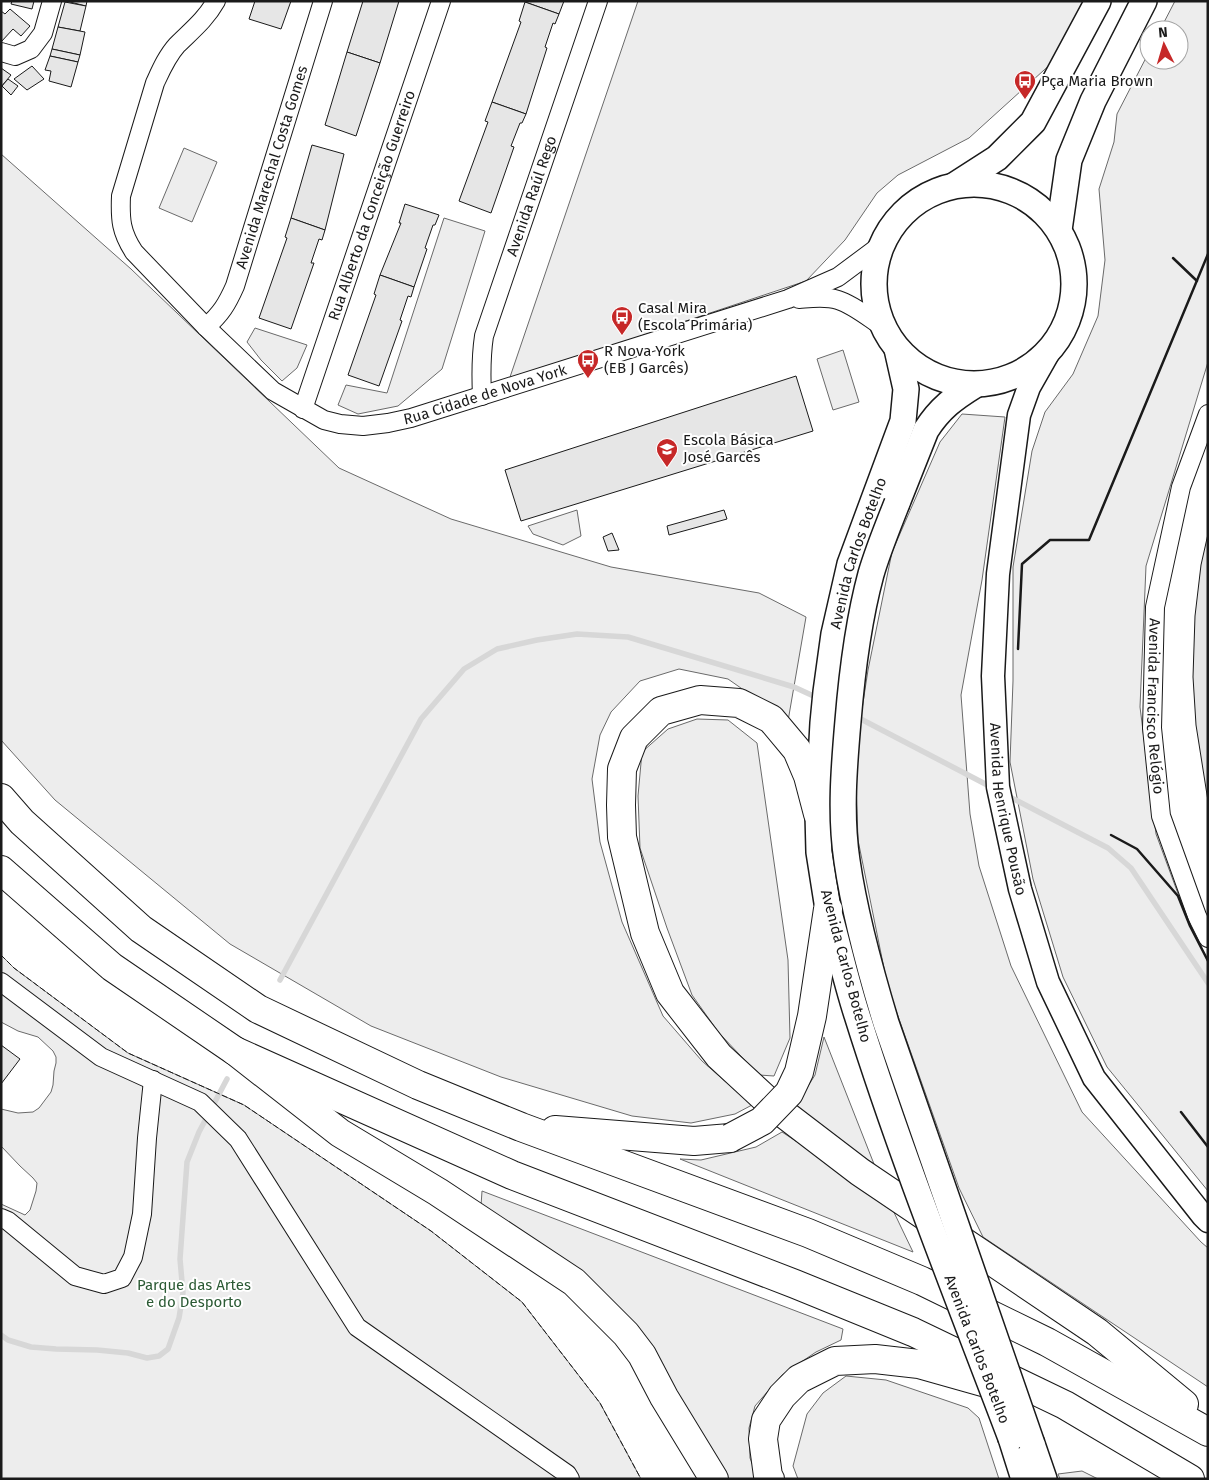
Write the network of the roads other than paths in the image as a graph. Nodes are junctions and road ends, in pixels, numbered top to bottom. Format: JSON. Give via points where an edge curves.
{"nodes":[{"id":1,"x":52,"y":1,"type":"edge"},
{"id":2,"x":216,"y":1,"type":"edge"},
{"id":3,"x":323,"y":1,"type":"edge"},
{"id":4,"x":441,"y":1,"type":"edge"},
{"id":5,"x":598,"y":1,"type":"edge"},
{"id":6,"x":1098,"y":1,"type":"edge"},
{"id":7,"x":1144,"y":1,"type":"edge"},
{"id":8,"x":1,"y":52,"type":"edge"},
{"id":9,"x":953,"y":186,"type":"junction"},
{"id":10,"x":1059,"y":230,"type":"junction"},
{"id":11,"x":881,"y":245,"type":"junction"},
{"id":12,"x":788,"y":299,"type":"junction"},
{"id":13,"x":206,"y":327,"type":"junction"},
{"id":14,"x":882,"y":327,"type":"junction"},
{"id":15,"x":897,"y":349,"type":"junction"},
{"id":16,"x":1050,"y":350,"type":"junction"},
{"id":17,"x":975,"y":385,"type":"junction"},
{"id":18,"x":482,"y":396,"type":"junction"},
{"id":19,"x":303,"y":409,"type":"junction"},
{"id":20,"x":1208,"y":414,"type":"edge"},
{"id":21,"x":887,"y":496,"type":"junction"},
{"id":22,"x":1,"y":798,"type":"edge"},
{"id":23,"x":818,"y":814,"type":"junction"},
{"id":24,"x":1,"y":870,"type":"edge"},
{"id":25,"x":828,"y":910,"type":"junction"},
{"id":26,"x":1208,"y":938,"type":"edge"},
{"id":27,"x":1,"y":982,"type":"edge"},
{"id":28,"x":235,"y":1051,"type":"junction"},
{"id":29,"x":153,"y":1080,"type":"junction"},
{"id":30,"x":521,"y":1127,"type":"junction"},
{"id":31,"x":1,"y":1218,"type":"edge"},
{"id":32,"x":1208,"y":1221,"type":"edge"},
{"id":33,"x":1065,"y":1405,"type":"junction"},
{"id":34,"x":1208,"y":1424,"type":"edge"},
{"id":35,"x":1208,"y":1432,"type":"edge"},
{"id":36,"x":1021,"y":1441,"type":"junction"},
{"id":37,"x":570,"y":1479,"type":"edge"},
{"id":38,"x":714,"y":1479,"type":"edge"},
{"id":39,"x":770,"y":1479,"type":"edge"},
{"id":40,"x":1024,"y":1479,"type":"edge"},
{"id":41,"x":1044,"y":1479,"type":"edge"},
{"id":42,"x":1190,"y":1479,"type":"edge"}],
"edges":[{"from":1,"to":8,"type":"street","via":[[43,33],[31,49],[15,56]]},
{"from":2,"to":13,"type":"street","name":"Rua Cidade de Nova York","via":[[176,46],[155,83],[126,176],[120,213],[124,233],[134,252]]},
{"from":3,"to":13,"type":"street","name":"Avenida Marechal Costa Gomes","via":[[235,286],[223,310]]},
{"from":4,"to":19,"type":"street","name":"Rua Alberto da Conceição Guerreiro"},
{"from":5,"to":18,"type":"street","name":"Avenida Raúl Rego","via":[[484,336]]},
{"from":6,"to":9,"type":"main road","via":[[1033,122],[997,158]]},
{"from":7,"to":10,"type":"main road","via":[[1093,102],[1069,160]]},
{"from":9,"to":10,"type":"main road","via":[[983,184],[1012,191],[1039,207]]},
{"from":9,"to":11,"type":"main road","via":[[923,198],[898,218]]},
{"from":10,"to":16,"type":"main road","via":[[1072,259],[1075,291],[1067,322]]},
{"from":11,"to":12,"type":"street","via":[[838,277]]},
{"from":11,"to":14,"type":"main road","via":[[873,276],[875,302]]},
{"from":12,"to":14,"type":"street","via":[[819,297],[838,300]]},
{"from":12,"to":18,"type":"street","name":"Rua Cidade de Nova York"},
{"from":13,"to":19,"type":"street","name":"Rua Cidade de Nova York","via":[[273,391]]},
{"from":14,"to":15,"type":"main road"},
{"from":15,"to":17,"type":"main road","via":[[920,369],[948,381]]},
{"from":15,"to":21,"type":"main road","name":"Avenida Carlos Botelho","via":[[906,389],[903,421]]},
{"from":16,"to":17,"type":"main road","via":[[1025,371],[1001,381]]},
{"from":16,"to":32,"type":"street","name":"Avenida Henrique Pousão","via":[[1028,387],[1019,415],[998,574],[993,676],[998,787],[1020,889],[1048,982],[1094,1078]]},
{"from":17,"to":21,"type":"main road","name":"Avenida Carlos Botelho","via":[[940,410]]},
{"from":18,"to":19,"type":"street","name":"Rua Cidade de Nova York","via":[[411,418],[363,426],[324,420]]},
{"from":20,"to":26,"type":"street","name":"Avenida Francisco Relógio","via":[[1180,487],[1155,607],[1152,728],[1161,816]]},
{"from":21,"to":23,"type":"main road","name":"Avenida Carlos Botelho","via":[[850,564],[834,634],[823,723]]},
{"from":21,"to":36,"type":"main road","name":"Avenida Carlos Botelho","bridge":true,"via":[[854,663],[844,782],[846,859],[870,969],[886,1024]]},
{"from":22,"to":30,"type":"highway","via":[[22,822],[141,929],[258,1009],[418,1085]]},
{"from":23,"to":25,"type":"main road","name":"Avenida Carlos Botelho"},
{"from":23,"to":34,"type":"highway","via":[[797,750],[771,719],[739,702],[700,700],[661,711],[634,738],[622,769],[622,837],[645,933],[670,993],[719,1056],[771,1104],[860,1172],[1097,1332]]},
{"from":24,"to":28,"type":"highway","via":[[112,967]]},
{"from":25,"to":30,"type":"highway","bridge":true,"via":[[812,1016],[799,1072],[789,1093],[762,1121],[730,1138],[694,1141]]},
{"from":25,"to":36,"type":"main road","name":"Avenida Carlos Botelho","bridge":true,"via":[[856,1013],[903,1151]]},
{"from":27,"to":29,"type":"street","via":[[101,1056]]},
{"from":28,"to":33,"type":"highway","via":[[512,1175],[913,1332]]},
{"from":28,"to":38,"type":"highway","via":[[340,1133],[438,1192],[574,1282],[626,1334],[642,1355]]},
{"from":29,"to":31,"type":"street","via":[[142,1214],[133,1257],[122,1278],[104,1284],[75,1276]]},
{"from":29,"to":37,"type":"street","via":[[200,1102],[238,1139],[357,1327]]},
{"from":30,"to":35,"type":"highway","via":[[808,1233],[922,1281],[1048,1342]]},
{"from":33,"to":39,"type":"highway","via":[[919,1364],[875,1359],[835,1362],[800,1379],[782,1396],[766,1420],[763,1439]]},
{"from":33,"to":42,"type":"highway"},
{"from":36,"to":40,"type":"main road","name":"Avenida Carlos Botelho"},
{"from":36,"to":41,"type":"main road","name":"Avenida Carlos Botelho"}]}
